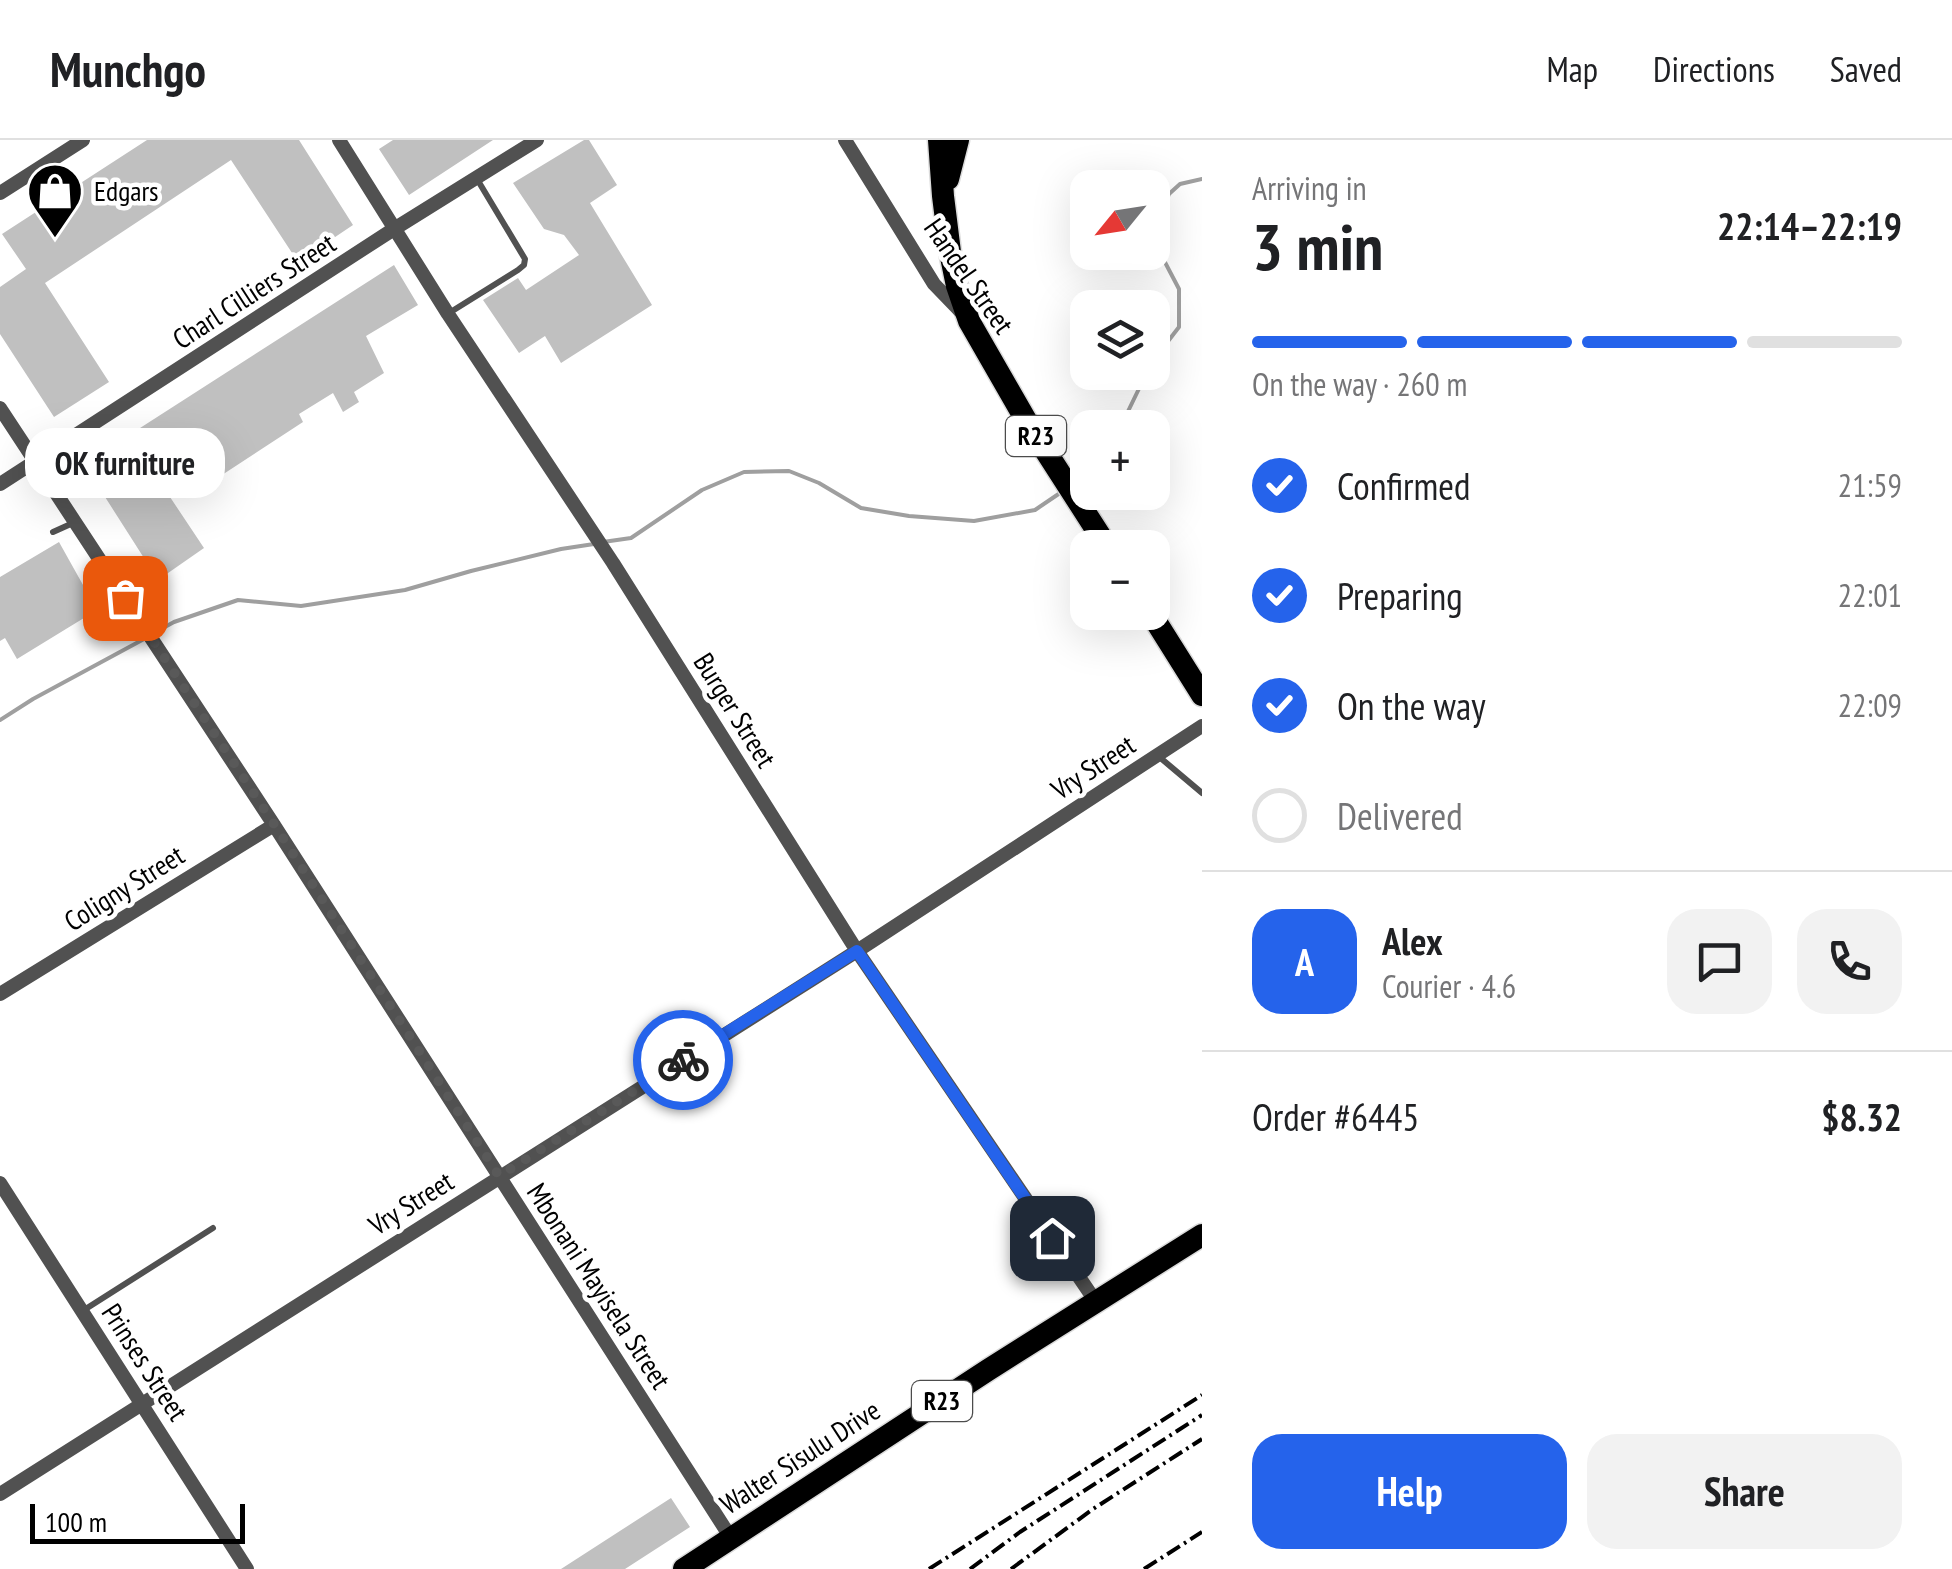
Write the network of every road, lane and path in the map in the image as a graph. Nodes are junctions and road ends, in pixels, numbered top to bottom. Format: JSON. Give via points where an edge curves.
{"nodes":[{"id":1,"x":82,"y":140,"type":"edge"},
{"id":2,"x":339,"y":140,"type":"edge"},
{"id":3,"x":537,"y":140,"type":"edge"},
{"id":4,"x":845,"y":140,"type":"edge"},
{"id":5,"x":939,"y":140,"type":"edge"},
{"id":6,"x":958,"y":140,"type":"edge"},
{"id":7,"x":476,"y":177,"type":"junction"},
{"id":8,"x":0,"y":192,"type":"edge"},
{"id":9,"x":943,"y":196,"type":"junction"},
{"id":10,"x":394,"y":229,"type":"junction"},
{"id":11,"x":448,"y":314,"type":"junction"},
{"id":12,"x":970,"y":321,"type":"junction"},
{"id":13,"x":0,"y":408,"type":"edge"},
{"id":14,"x":35,"y":462,"type":"junction"},
{"id":15,"x":0,"y":484,"type":"edge"},
{"id":16,"x":74,"y":522,"type":"junction"},
{"id":17,"x":1096,"y":530,"type":"edge"},
{"id":18,"x":53,"y":532,"type":"dead end"},
{"id":19,"x":1161,"y":630,"type":"edge"},
{"id":20,"x":1202,"y":695,"type":"edge"},
{"id":21,"x":1202,"y":726,"type":"edge"},
{"id":22,"x":1157,"y":755,"type":"junction"},
{"id":23,"x":1202,"y":793,"type":"edge"},
{"id":24,"x":274,"y":824,"type":"junction"},
{"id":25,"x":857,"y":951,"type":"junction"},
{"id":26,"x":0,"y":994,"type":"edge"},
{"id":27,"x":499,"y":1176,"type":"junction"},
{"id":28,"x":0,"y":1182,"type":"edge"},
{"id":29,"x":213,"y":1228,"type":"dead end"},
{"id":30,"x":1202,"y":1236,"type":"edge"},
{"id":31,"x":1096,"y":1302,"type":"junction"},
{"id":32,"x":83,"y":1311,"type":"junction"},
{"id":33,"x":142,"y":1403,"type":"junction"},
{"id":34,"x":0,"y":1494,"type":"edge"},
{"id":35,"x":732,"y":1538,"type":"junction"},
{"id":36,"x":247,"y":1569,"type":"edge"},
{"id":37,"x":684,"y":1569,"type":"edge"}],
"edges":[{"from":1,"to":8,"type":"street"},
{"from":2,"to":10,"type":"street","name":"Burger Street"},
{"from":3,"to":7,"type":"street","name":"Charl Cilliers Street"},
{"from":4,"to":12,"type":"street","name":"Handel Street","via":[[934,284]]},
{"from":5,"to":9,"type":"main road","number":"R23"},
{"from":6,"to":9,"type":"main road","number":"R23"},
{"from":7,"to":10,"type":"street","name":"Charl Cilliers Street"},
{"from":7,"to":11,"type":"lane","via":[[524,266]]},
{"from":9,"to":12,"type":"main road","number":"R23","via":[[957,286]]},
{"from":10,"to":11,"type":"street","name":"Burger Street"},
{"from":10,"to":14,"type":"street","name":"Charl Cilliers Street"},
{"from":11,"to":25,"type":"street","name":"Burger Street"},
{"from":12,"to":17,"type":"main road","name":"Handel Street","number":"R23"},
{"from":13,"to":14,"type":"street","name":"Mbonani Mayisela Street"},
{"from":14,"to":15,"type":"street","name":"Charl Cilliers Street"},
{"from":14,"to":16,"type":"street","name":"Mbonani Mayisela Street"},
{"from":16,"to":18,"type":"lane"},
{"from":16,"to":24,"type":"street","name":"Mbonani Mayisela Street"},
{"from":19,"to":20,"type":"main road"},
{"from":21,"to":22,"type":"street","name":"Vry Street"},
{"from":22,"to":23,"type":"lane"},
{"from":22,"to":25,"type":"street","name":"Vry Street"},
{"from":24,"to":26,"type":"street","name":"Coligny Street"},
{"from":24,"to":27,"type":"street","name":"Mbonani Mayisela Street"},
{"from":25,"to":27,"type":"street","name":"Vry Street"},
{"from":25,"to":31,"type":"street","name":"Burger Street"},
{"from":27,"to":33,"type":"street","name":"Vry Street"},
{"from":27,"to":35,"type":"street","name":"Mbonani Mayisela Street"},
{"from":28,"to":32,"type":"street","name":"Prinses Street"},
{"from":29,"to":32,"type":"lane"},
{"from":30,"to":31,"type":"main road","name":"Walter Sisulu Drive","number":"R23"},
{"from":31,"to":35,"type":"main road","name":"Walter Sisulu Drive","number":"R23"},
{"from":32,"to":33,"type":"street","name":"Prinses Street"},
{"from":33,"to":34,"type":"street","name":"Vry Street"},
{"from":33,"to":36,"type":"street","name":"Prinses Street"},
{"from":35,"to":37,"type":"main road","name":"Walter Sisulu Drive","number":"R23"}]}
